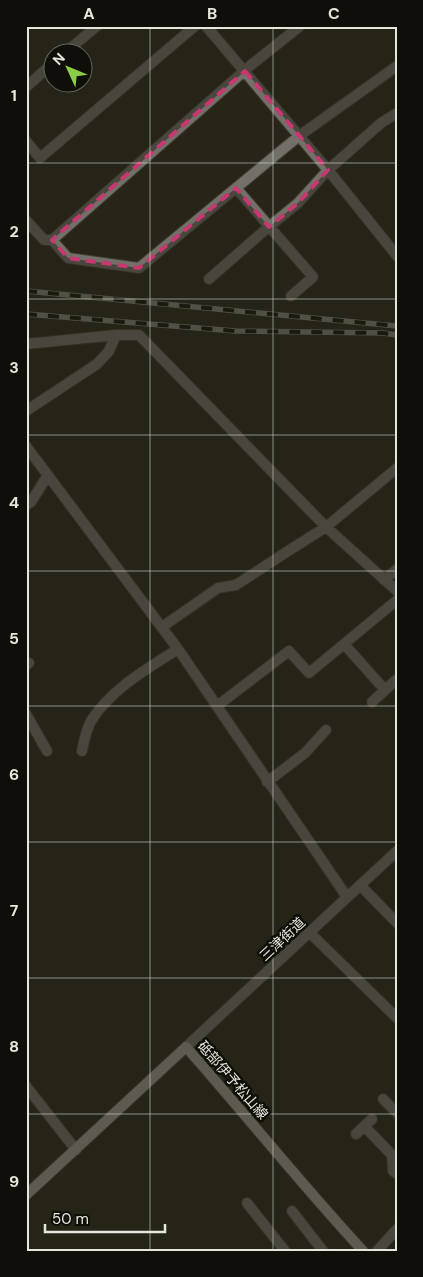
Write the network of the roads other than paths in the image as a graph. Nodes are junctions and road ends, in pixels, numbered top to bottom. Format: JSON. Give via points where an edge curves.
{"nodes":[{"id":1,"x":97,"y":26,"type":"edge"},
{"id":2,"x":196,"y":26,"type":"edge"},
{"id":3,"x":206,"y":26,"type":"edge"},
{"id":4,"x":300,"y":26,"type":"edge"},
{"id":5,"x":78,"y":42,"type":"edge"},
{"id":6,"x":397,"y":66,"type":"edge"},
{"id":7,"x":244,"y":71,"type":"junction"},
{"id":8,"x":42,"y":73,"type":"edge"},
{"id":9,"x":26,"y":87,"type":"edge"},
{"id":10,"x":396,"y":114,"type":"edge"},
{"id":11,"x":299,"y":136,"type":"junction"},
{"id":12,"x":26,"y":141,"type":"edge"},
{"id":13,"x":328,"y":170,"type":"junction"},
{"id":14,"x":236,"y":188,"type":"junction"},
{"id":15,"x":26,"y":220,"type":"edge"},
{"id":16,"x":269,"y":227,"type":"junction"},
{"id":17,"x":52,"y":240,"type":"junction"},
{"id":18,"x":397,"y":256,"type":"edge"},
{"id":19,"x":210,"y":280,"type":"dead end"},
{"id":20,"x":291,"y":296,"type":"dead end"},
{"id":21,"x":116,"y":335,"type":"junction"},
{"id":22,"x":26,"y":344,"type":"edge"},
{"id":23,"x":26,"y":411,"type":"edge"},
{"id":24,"x":26,"y":446,"type":"edge"},
{"id":25,"x":397,"y":468,"type":"edge"},
{"id":26,"x":48,"y":475,"type":"junction"},
{"id":27,"x":26,"y":505,"type":"edge"},
{"id":28,"x":326,"y":527,"type":"junction"},
{"id":29,"x":397,"y":569,"type":"edge"},
{"id":30,"x":384,"y":580,"type":"junction"},
{"id":31,"x":397,"y":591,"type":"edge"},
{"id":32,"x":397,"y":600,"type":"edge"},
{"id":33,"x":162,"y":627,"type":"junction"},
{"id":34,"x":344,"y":644,"type":"junction"},
{"id":35,"x":178,"y":649,"type":"junction"},
{"id":36,"x":396,"y":680,"type":"edge"},
{"id":37,"x":386,"y":690,"type":"junction"},
{"id":38,"x":372,"y":702,"type":"dead end"},
{"id":39,"x":217,"y":706,"type":"junction"},
{"id":40,"x":26,"y":714,"type":"edge"},
{"id":41,"x":326,"y":730,"type":"dead end"},
{"id":42,"x":47,"y":751,"type":"dead end"},
{"id":43,"x":82,"y":751,"type":"dead end"},
{"id":44,"x":267,"y":782,"type":"junction"},
{"id":45,"x":397,"y":851,"type":"edge"},
{"id":46,"x":360,"y":885,"type":"junction"},
{"id":47,"x":347,"y":898,"type":"junction"},
{"id":48,"x":397,"y":922,"type":"edge"},
{"id":49,"x":309,"y":932,"type":"junction"},
{"id":50,"x":397,"y":1018,"type":"edge"},
{"id":51,"x":186,"y":1047,"type":"junction"},
{"id":52,"x":26,"y":1086,"type":"edge"},
{"id":53,"x":384,"y":1100,"type":"dead end"},
{"id":54,"x":397,"y":1113,"type":"edge"},
{"id":55,"x":356,"y":1134,"type":"dead end"},
{"id":56,"x":76,"y":1150,"type":"junction"},
{"id":57,"x":397,"y":1174,"type":"edge"},
{"id":58,"x":26,"y":1195,"type":"edge"},
{"id":59,"x":248,"y":1203,"type":"dead end"},
{"id":60,"x":292,"y":1211,"type":"dead end"},
{"id":61,"x":397,"y":1229,"type":"edge"},
{"id":62,"x":285,"y":1251,"type":"edge"},
{"id":63,"x":323,"y":1251,"type":"edge"},
{"id":64,"x":363,"y":1251,"type":"edge"},
{"id":65,"x":377,"y":1251,"type":"edge"}],
"edges":[{"from":1,"to":5,"type":"street"},
{"from":2,"to":12,"type":"street","via":[[40,158]]},
{"from":3,"to":7,"type":"street"},
{"from":4,"to":7,"type":"street"},
{"from":6,"to":11,"type":"street"},
{"from":7,"to":11,"type":"street"},
{"from":7,"to":17,"type":"street"},
{"from":8,"to":9,"type":"street"},
{"from":10,"to":13,"type":"street","via":[[381,122]]},
{"from":11,"to":13,"type":"street"},
{"from":11,"to":14,"type":"street"},
{"from":13,"to":16,"type":"street","via":[[298,203]]},
{"from":13,"to":18,"type":"street"},
{"from":14,"to":16,"type":"street"},
{"from":14,"to":17,"type":"street","via":[[139,268],[68,258]]},
{"from":15,"to":17,"type":"street","via":[[44,240]]},
{"from":16,"to":19,"type":"street"},
{"from":16,"to":20,"type":"street","via":[[313,277]]},
{"from":21,"to":22,"type":"street"},
{"from":21,"to":23,"type":"street","via":[[109,351],[97,364]]},
{"from":21,"to":28,"type":"street","via":[[139,335]]},
{"from":24,"to":26,"type":"street"},
{"from":25,"to":28,"type":"street"},
{"from":26,"to":27,"type":"street"},
{"from":26,"to":33,"type":"street"},
{"from":28,"to":30,"type":"street"},
{"from":28,"to":33,"type":"street","via":[[236,585],[218,588]]},
{"from":29,"to":30,"type":"street"},
{"from":30,"to":31,"type":"street"},
{"from":32,"to":34,"type":"street"},
{"from":33,"to":35,"type":"street"},
{"from":34,"to":37,"type":"street"},
{"from":34,"to":39,"type":"street","via":[[309,673],[289,650]]},
{"from":35,"to":39,"type":"street"},
{"from":35,"to":43,"type":"street","via":[[118,690],[91,722]]},
{"from":36,"to":37,"type":"street"},
{"from":37,"to":38,"type":"street"},
{"from":39,"to":44,"type":"street"},
{"from":40,"to":42,"type":"street"},
{"from":41,"to":44,"type":"street","via":[[305,753]]},
{"from":44,"to":47,"type":"street"},
{"from":45,"to":46,"type":"street","name":"三津街道"},
{"from":46,"to":47,"type":"street","name":"三津街道"},
{"from":46,"to":48,"type":"street"},
{"from":47,"to":49,"type":"street","name":"三津街道"},
{"from":49,"to":50,"type":"street"},
{"from":49,"to":51,"type":"street","name":"三津街道"},
{"from":51,"to":56,"type":"main road","name":"砥部伊予松山線"},
{"from":51,"to":64,"type":"main road","name":"砥部伊予松山線"},
{"from":52,"to":56,"type":"street"},
{"from":53,"to":54,"type":"street"},
{"from":55,"to":57,"type":"street","via":[[368,1123],[392,1155],[393,1171]]},
{"from":56,"to":58,"type":"main road","name":"砥部伊予松山線"},
{"from":59,"to":62,"type":"street"},
{"from":60,"to":63,"type":"street"},
{"from":61,"to":65,"type":"street"}]}
